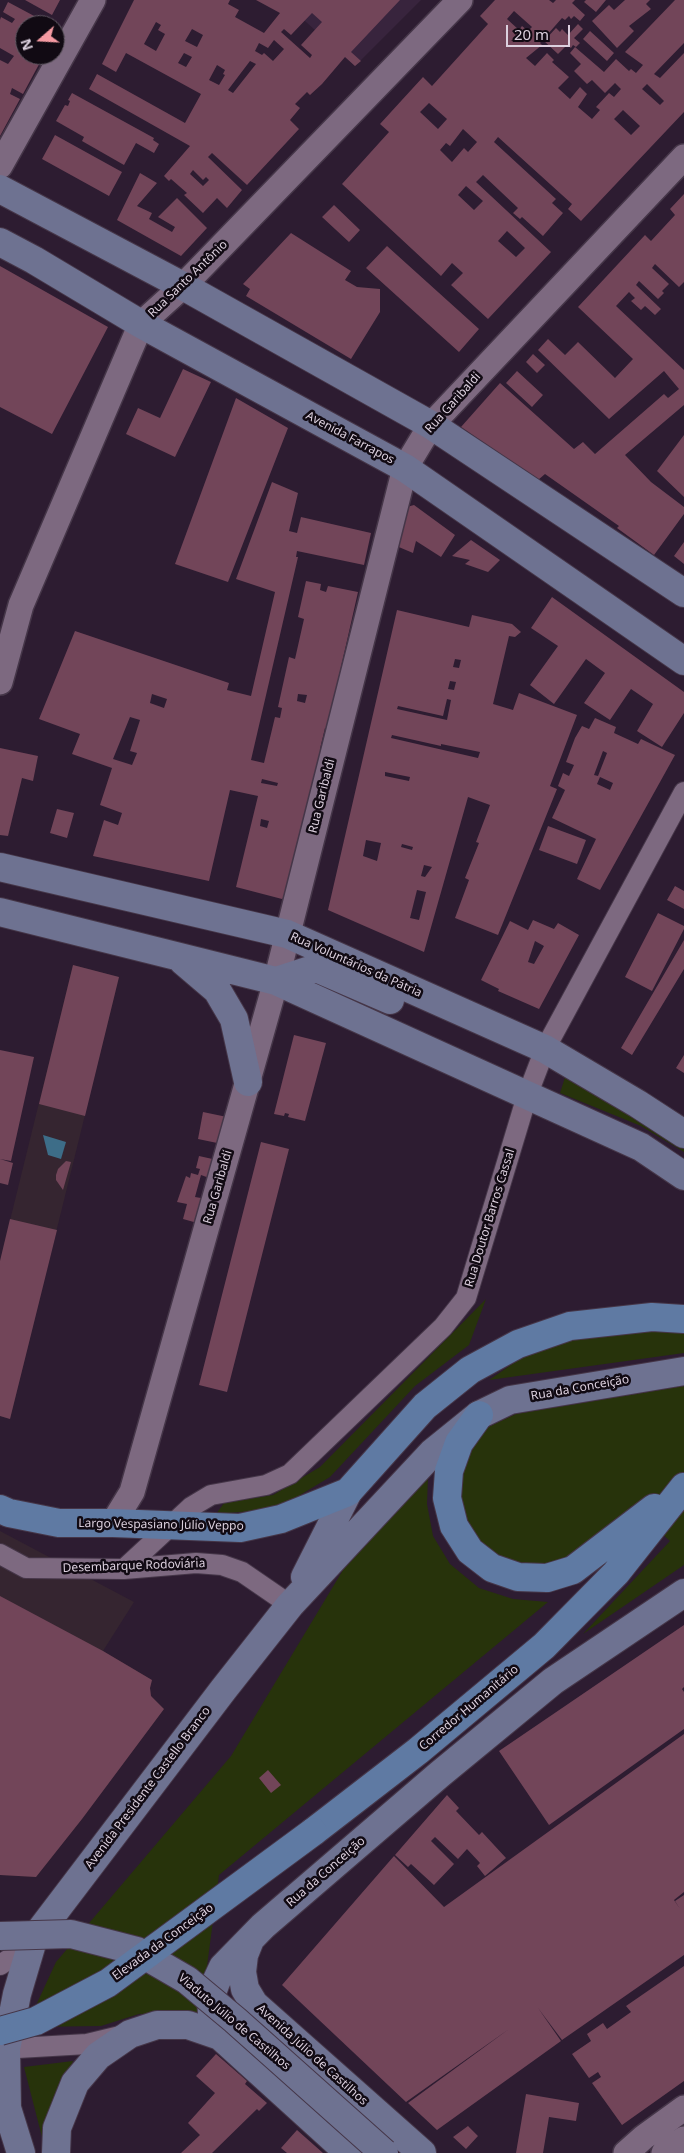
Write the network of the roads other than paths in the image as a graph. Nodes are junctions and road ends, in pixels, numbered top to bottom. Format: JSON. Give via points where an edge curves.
{"nodes":[{"id":1,"x":93,"y":0,"type":"edge"},
{"id":2,"x":460,"y":0,"type":"edge"},
{"id":3,"x":684,"y":157,"type":"edge"},
{"id":4,"x":0,"y":166,"type":"edge"},
{"id":5,"x":0,"y":189,"type":"edge"},
{"id":6,"x":0,"y":242,"type":"edge"},
{"id":7,"x":183,"y":286,"type":"junction"},
{"id":8,"x":141,"y":324,"type":"junction"},
{"id":9,"x":431,"y":424,"type":"junction"},
{"id":10,"x":405,"y":468,"type":"junction"},
{"id":11,"x":684,"y":594,"type":"edge"},
{"id":12,"x":684,"y":661,"type":"edge"},
{"id":13,"x":0,"y":682,"type":"edge"},
{"id":14,"x":684,"y":792,"type":"edge"},
{"id":15,"x":0,"y":867,"type":"edge"},
{"id":16,"x":0,"y":912,"type":"edge"},
{"id":17,"x":287,"y":934,"type":"junction"},
{"id":18,"x":178,"y":957,"type":"junction"},
{"id":19,"x":276,"y":981,"type":"junction"},
{"id":20,"x":457,"y":1010,"type":"junction"},
{"id":21,"x":545,"y":1048,"type":"junction"},
{"id":22,"x":248,"y":1082,"type":"junction"},
{"id":23,"x":527,"y":1096,"type":"junction"},
{"id":24,"x":684,"y":1134,"type":"edge"},
{"id":25,"x":684,"y":1176,"type":"edge"},
{"id":26,"x":684,"y":1319,"type":"edge"},
{"id":27,"x":684,"y":1371,"type":"edge"},
{"id":28,"x":480,"y":1415,"type":"junction"},
{"id":29,"x":684,"y":1487,"type":"edge"},
{"id":30,"x":348,"y":1492,"type":"junction"},
{"id":31,"x":0,"y":1509,"type":"edge"},
{"id":32,"x":113,"y":1523,"type":"junction"},
{"id":33,"x":171,"y":1526,"type":"junction"},
{"id":34,"x":0,"y":1554,"type":"edge"},
{"id":35,"x":124,"y":1569,"type":"junction"},
{"id":36,"x":684,"y":1593,"type":"edge"},
{"id":37,"x":290,"y":1605,"type":"junction"},
{"id":38,"x":313,"y":1832,"type":"joint"},
{"id":39,"x":0,"y":1936,"type":"edge"},
{"id":40,"x":251,"y":1938,"type":"junction"},
{"id":41,"x":33,"y":1940,"type":"junction"},
{"id":42,"x":0,"y":1965,"type":"edge"},
{"id":43,"x":130,"y":2034,"type":"junction"},
{"id":44,"x":220,"y":2036,"type":"junction"},
{"id":45,"x":2,"y":2043,"type":"edge"},
{"id":46,"x":684,"y":2108,"type":"edge"},
{"id":47,"x":684,"y":2139,"type":"edge"},
{"id":48,"x":21,"y":2153,"type":"edge"},
{"id":49,"x":56,"y":2153,"type":"edge"},
{"id":50,"x":348,"y":2153,"type":"edge"},
{"id":51,"x":384,"y":2153,"type":"edge"},
{"id":52,"x":422,"y":2153,"type":"edge"},
{"id":53,"x":626,"y":2153,"type":"edge"},
{"id":54,"x":664,"y":2153,"type":"edge"}],
"edges":[{"from":1,"to":4,"type":"street"},
{"from":2,"to":7,"type":"street","name":"Rua Santo Antônio"},
{"from":3,"to":9,"type":"street","name":"Rua Garibaldi"},
{"from":5,"to":7,"type":"main road"},
{"from":6,"to":8,"type":"main road","name":"Avenida Farrapos"},
{"from":7,"to":8,"type":"street","name":"Rua Santo Antônio"},
{"from":7,"to":9,"type":"main road"},
{"from":8,"to":10,"type":"main road","name":"Avenida Farrapos"},
{"from":8,"to":13,"type":"street","name":"Rua Santo Antônio","via":[[22,605]]},
{"from":9,"to":10,"type":"street","name":"Rua Garibaldi"},
{"from":9,"to":11,"type":"main road"},
{"from":10,"to":12,"type":"main road","name":"Avenida Farrapos"},
{"from":10,"to":17,"type":"street","name":"Rua Garibaldi"},
{"from":14,"to":21,"type":"street","name":"Rua Doutor Barros Cassal"},
{"from":15,"to":17,"type":"main road","name":"Rua Voluntários da Pátria"},
{"from":16,"to":18,"type":"main road"},
{"from":17,"to":19,"type":"street","name":"Rua Garibaldi"},
{"from":17,"to":20,"type":"main road","name":"Rua Voluntários da Pátria"},
{"from":18,"to":19,"type":"main road"},
{"from":18,"to":22,"type":"main road","via":[[217,990],[234,1019]]},
{"from":19,"to":20,"type":"main road","via":[[316,968],[405,1007]]},
{"from":19,"to":22,"type":"street","name":"Rua Garibaldi"},
{"from":19,"to":23,"type":"main road"},
{"from":20,"to":21,"type":"main road","name":"Rua Voluntários da Pátria"},
{"from":21,"to":23,"type":"street","name":"Rua Doutor Barros Cassal"},
{"from":21,"to":24,"type":"main road","name":"Rua Voluntários da Pátria"},
{"from":22,"to":32,"type":"street","name":"Rua Garibaldi","via":[[132,1492]]},
{"from":23,"to":25,"type":"main road","via":[[640,1147]]},
{"from":23,"to":33,"type":"street","name":"Rua Doutor Barros Cassal","via":[[466,1298],[443,1327],[290,1474],[266,1485],[211,1495],[191,1506]]},
{"from":26,"to":30,"type":"main road","via":[[652,1318],[570,1326],[518,1344],[470,1370],[424,1406]]},
{"from":27,"to":28,"type":"main road","name":"Rua da Conceição","via":[[510,1400]]},
{"from":28,"to":29,"type":"main road","via":[[459,1443],[449,1471],[447,1498],[454,1526],[470,1551],[492,1568],[518,1577],[547,1578],[573,1570]]},
{"from":28,"to":37,"type":"main road","name":"Avenida Presidente Castello Branco","via":[[432,1452]]},
{"from":29,"to":38,"type":"main road","name":"Corredor Humanitário","via":[[616,1573],[544,1646],[418,1751]]},
{"from":30,"to":33,"type":"main road","name":"Largo Vespasiano Júlio Veppo","via":[[281,1519],[240,1528]]},
{"from":30,"to":37,"type":"main road","name":"Avenida Presidente Castello Branco"},
{"from":31,"to":32,"type":"main road","name":"Largo Vespasiano Júlio Veppo","via":[[59,1523]]},
{"from":32,"to":33,"type":"main road","name":"Largo Vespasiano Júlio Veppo"},
{"from":33,"to":35,"type":"street","name":"Rua Doutor Barros Cassal"},
{"from":34,"to":35,"type":"street","name":"Desembarque Rodoviária","via":[[26,1568]]},
{"from":35,"to":37,"type":"street","name":"Desembarque Rodoviária","via":[[196,1563],[222,1565],[242,1572]]},
{"from":36,"to":40,"type":"main road","name":"Rua da Conceição","via":[[553,1681]]},
{"from":37,"to":41,"type":"main road","name":"Avenida Presidente Castello Branco"},
{"from":38,"to":45,"type":"main road","name":"Elevada da Conceição","bridge":true,"via":[[108,1983]]},
{"from":39,"to":51,"type":"main road","name":"Viaduto Júlio de Castilhos","bridge":true,"via":[[70,1934],[137,1951],[187,1980]]},
{"from":40,"to":44,"type":"main road","name":"Rua da Conceição","via":[[223,1967],[211,1996],[212,2014]]},
{"from":40,"to":52,"type":"main road","name":"Avenida Júlio de Castilhos","via":[[242,1972],[245,1989],[254,2004]]},
{"from":41,"to":42,"type":"street","name":"Avenida Presidente Castello Branco"},
{"from":41,"to":45,"type":"main road"},
{"from":43,"to":44,"type":"main road","via":[[157,2024],[188,2026]]},
{"from":43,"to":45,"type":"street","via":[[87,2044]]},
{"from":43,"to":49,"type":"main road","via":[[98,2056],[75,2083],[58,2128]]},
{"from":44,"to":50,"type":"main road"},
{"from":45,"to":48,"type":"main road","via":[[7,2108]]},
{"from":46,"to":53,"type":"street"},
{"from":47,"to":54,"type":"street"}]}
